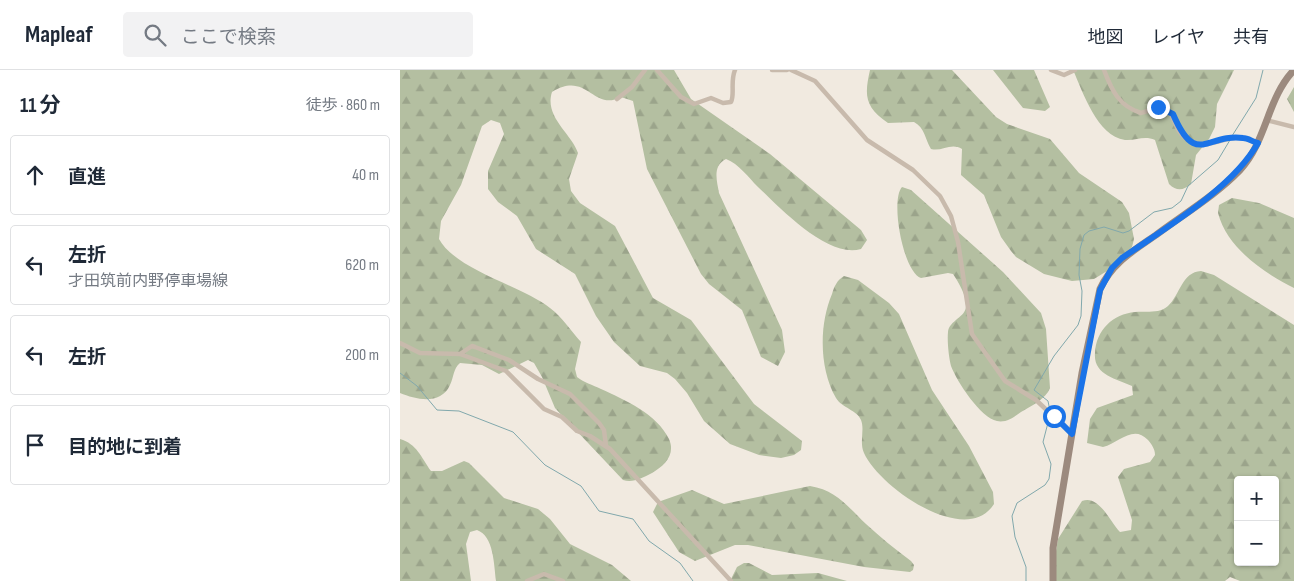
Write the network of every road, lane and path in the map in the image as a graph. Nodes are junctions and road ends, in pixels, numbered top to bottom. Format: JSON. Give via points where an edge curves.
{"nodes":[{"id":1,"x":645,"y":70,"type":"edge"},
{"id":2,"x":657,"y":70,"type":"edge"},
{"id":3,"x":735,"y":70,"type":"edge"},
{"id":4,"x":772,"y":70,"type":"edge"},
{"id":5,"x":787,"y":70,"type":"edge"},
{"id":6,"x":791,"y":70,"type":"edge"},
{"id":7,"x":1051,"y":70,"type":"edge"},
{"id":8,"x":1075,"y":70,"type":"edge"},
{"id":9,"x":1104,"y":70,"type":"edge"},
{"id":10,"x":1294,"y":70,"type":"edge"},
{"id":11,"x":617,"y":99,"type":"dead end"},
{"id":12,"x":1266,"y":120,"type":"junction"},
{"id":13,"x":1294,"y":127,"type":"edge"},
{"id":14,"x":1258,"y":143,"type":"junction"},
{"id":15,"x":400,"y":343,"type":"edge"},
{"id":16,"x":460,"y":354,"type":"junction"},
{"id":17,"x":1072,"y":434,"type":"junction"},
{"id":18,"x":606,"y":446,"type":"junction"},
{"id":19,"x":728,"y":580,"type":"edge"},
{"id":20,"x":527,"y":581,"type":"edge"},
{"id":21,"x":563,"y":581,"type":"edge"},
{"id":22,"x":1053,"y":581,"type":"edge"}],
"edges":[{"from":1,"to":11,"type":"street"},
{"from":2,"to":3,"type":"street","via":[[681,97],[694,104],[711,98],[723,103],[731,102]]},
{"from":4,"to":5,"type":"street"},
{"from":6,"to":17,"type":"street","via":[[815,81],[867,140],[913,170],[940,196],[951,216],[958,242],[972,334],[1005,380],[1036,400]]},
{"from":7,"to":8,"type":"street","via":[[1064,75]]},
{"from":9,"to":14,"type":"street","via":[[1113,92],[1124,104],[1141,113],[1158,107],[1167,110],[1190,141],[1210,144],[1243,138]]},
{"from":10,"to":12,"type":"main road","via":[[1278,90]]},
{"from":12,"to":13,"type":"street"},
{"from":12,"to":14,"type":"main road"},
{"from":14,"to":17,"type":"main road","via":[[1226,183],[1122,258],[1105,278],[1093,318]]},
{"from":15,"to":16,"type":"street","via":[[420,353]]},
{"from":16,"to":18,"type":"street","via":[[506,371],[544,409]]},
{"from":16,"to":18,"type":"street","via":[[475,347],[509,360],[538,379],[562,389],[599,423],[604,430]]},
{"from":17,"to":22,"type":"main road","via":[[1053,548]]},
{"from":18,"to":19,"type":"street"},
{"from":20,"to":21,"type":"street","via":[[544,574]]}]}
